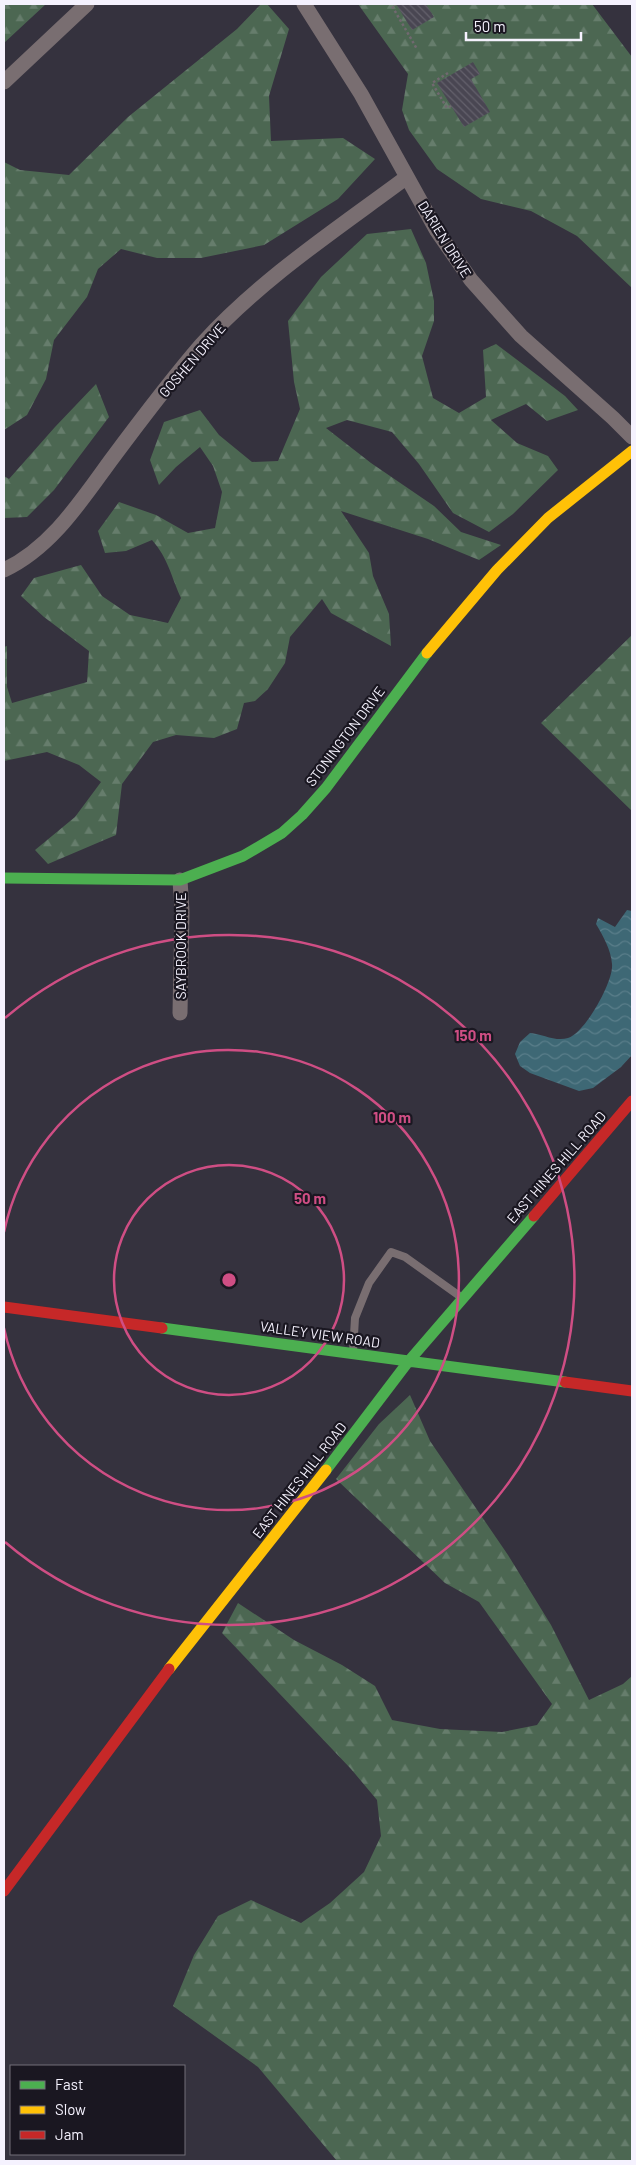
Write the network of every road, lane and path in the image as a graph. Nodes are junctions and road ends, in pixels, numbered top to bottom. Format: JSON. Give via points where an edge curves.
{"nodes":[{"id":1,"x":87,"y":4,"type":"edge"},
{"id":2,"x":304,"y":4,"type":"edge"},
{"id":3,"x":396,"y":4,"type":"edge"},
{"id":4,"x":417,"y":49,"type":"dead end"},
{"id":5,"x":448,"y":73,"type":"dead end"},
{"id":6,"x":4,"y":82,"type":"edge"},
{"id":7,"x":451,"y":106,"type":"dead end"},
{"id":8,"x":407,"y":177,"type":"junction"},
{"id":9,"x":632,"y":437,"type":"edge"},
{"id":10,"x":632,"y":451,"type":"edge"},
{"id":11,"x":4,"y":570,"type":"edge"},
{"id":12,"x":4,"y":878,"type":"edge"},
{"id":13,"x":180,"y":880,"type":"junction"},
{"id":14,"x":180,"y":1013,"type":"dead end"},
{"id":15,"x":632,"y":1101,"type":"edge"},
{"id":16,"x":463,"y":1298,"type":"junction"},
{"id":17,"x":4,"y":1306,"type":"edge"},
{"id":18,"x":353,"y":1354,"type":"junction"},
{"id":19,"x":408,"y":1362,"type":"junction"},
{"id":20,"x":632,"y":1391,"type":"edge"},
{"id":21,"x":4,"y":1891,"type":"edge"}],
"edges":[{"from":1,"to":6,"type":"street"},
{"from":2,"to":8,"type":"street","name":"DARIEN DRIVE","via":[[361,94]]},
{"from":3,"to":4,"type":"path","via":[[392,6]]},
{"from":5,"to":7,"type":"path","via":[[432,82],[447,108]]},
{"from":8,"to":9,"type":"street","name":"DARIEN DRIVE","via":[[438,231],[488,300],[521,336]]},
{"from":8,"to":11,"type":"street","name":"GOSHEN DRIVE","via":[[320,241],[245,303],[203,344],[55,532],[26,557]]},
{"from":10,"to":13,"type":"street","name":"STONINGTON DRIVE","via":[[548,518],[497,570],[421,660],[326,788],[302,815],[282,833],[243,856]]},
{"from":12,"to":13,"type":"street","name":"STONINGTON DRIVE"},
{"from":13,"to":14,"type":"street","name":"SAYBROOK DRIVE"},
{"from":15,"to":16,"type":"street","name":"EAST HINES HILL ROAD"},
{"from":16,"to":18,"type":"lane","via":[[405,1257],[391,1252],[369,1283],[355,1318]]},
{"from":16,"to":19,"type":"street","name":"EAST HINES HILL ROAD"},
{"from":17,"to":18,"type":"street","name":"VALLEY VIEW ROAD"},
{"from":18,"to":19,"type":"street","name":"VALLEY VIEW ROAD"},
{"from":19,"to":20,"type":"street","name":"VALLEY VIEW ROAD"},
{"from":19,"to":21,"type":"street","name":"EAST HINES HILL ROAD","via":[[151,1692]]}]}
